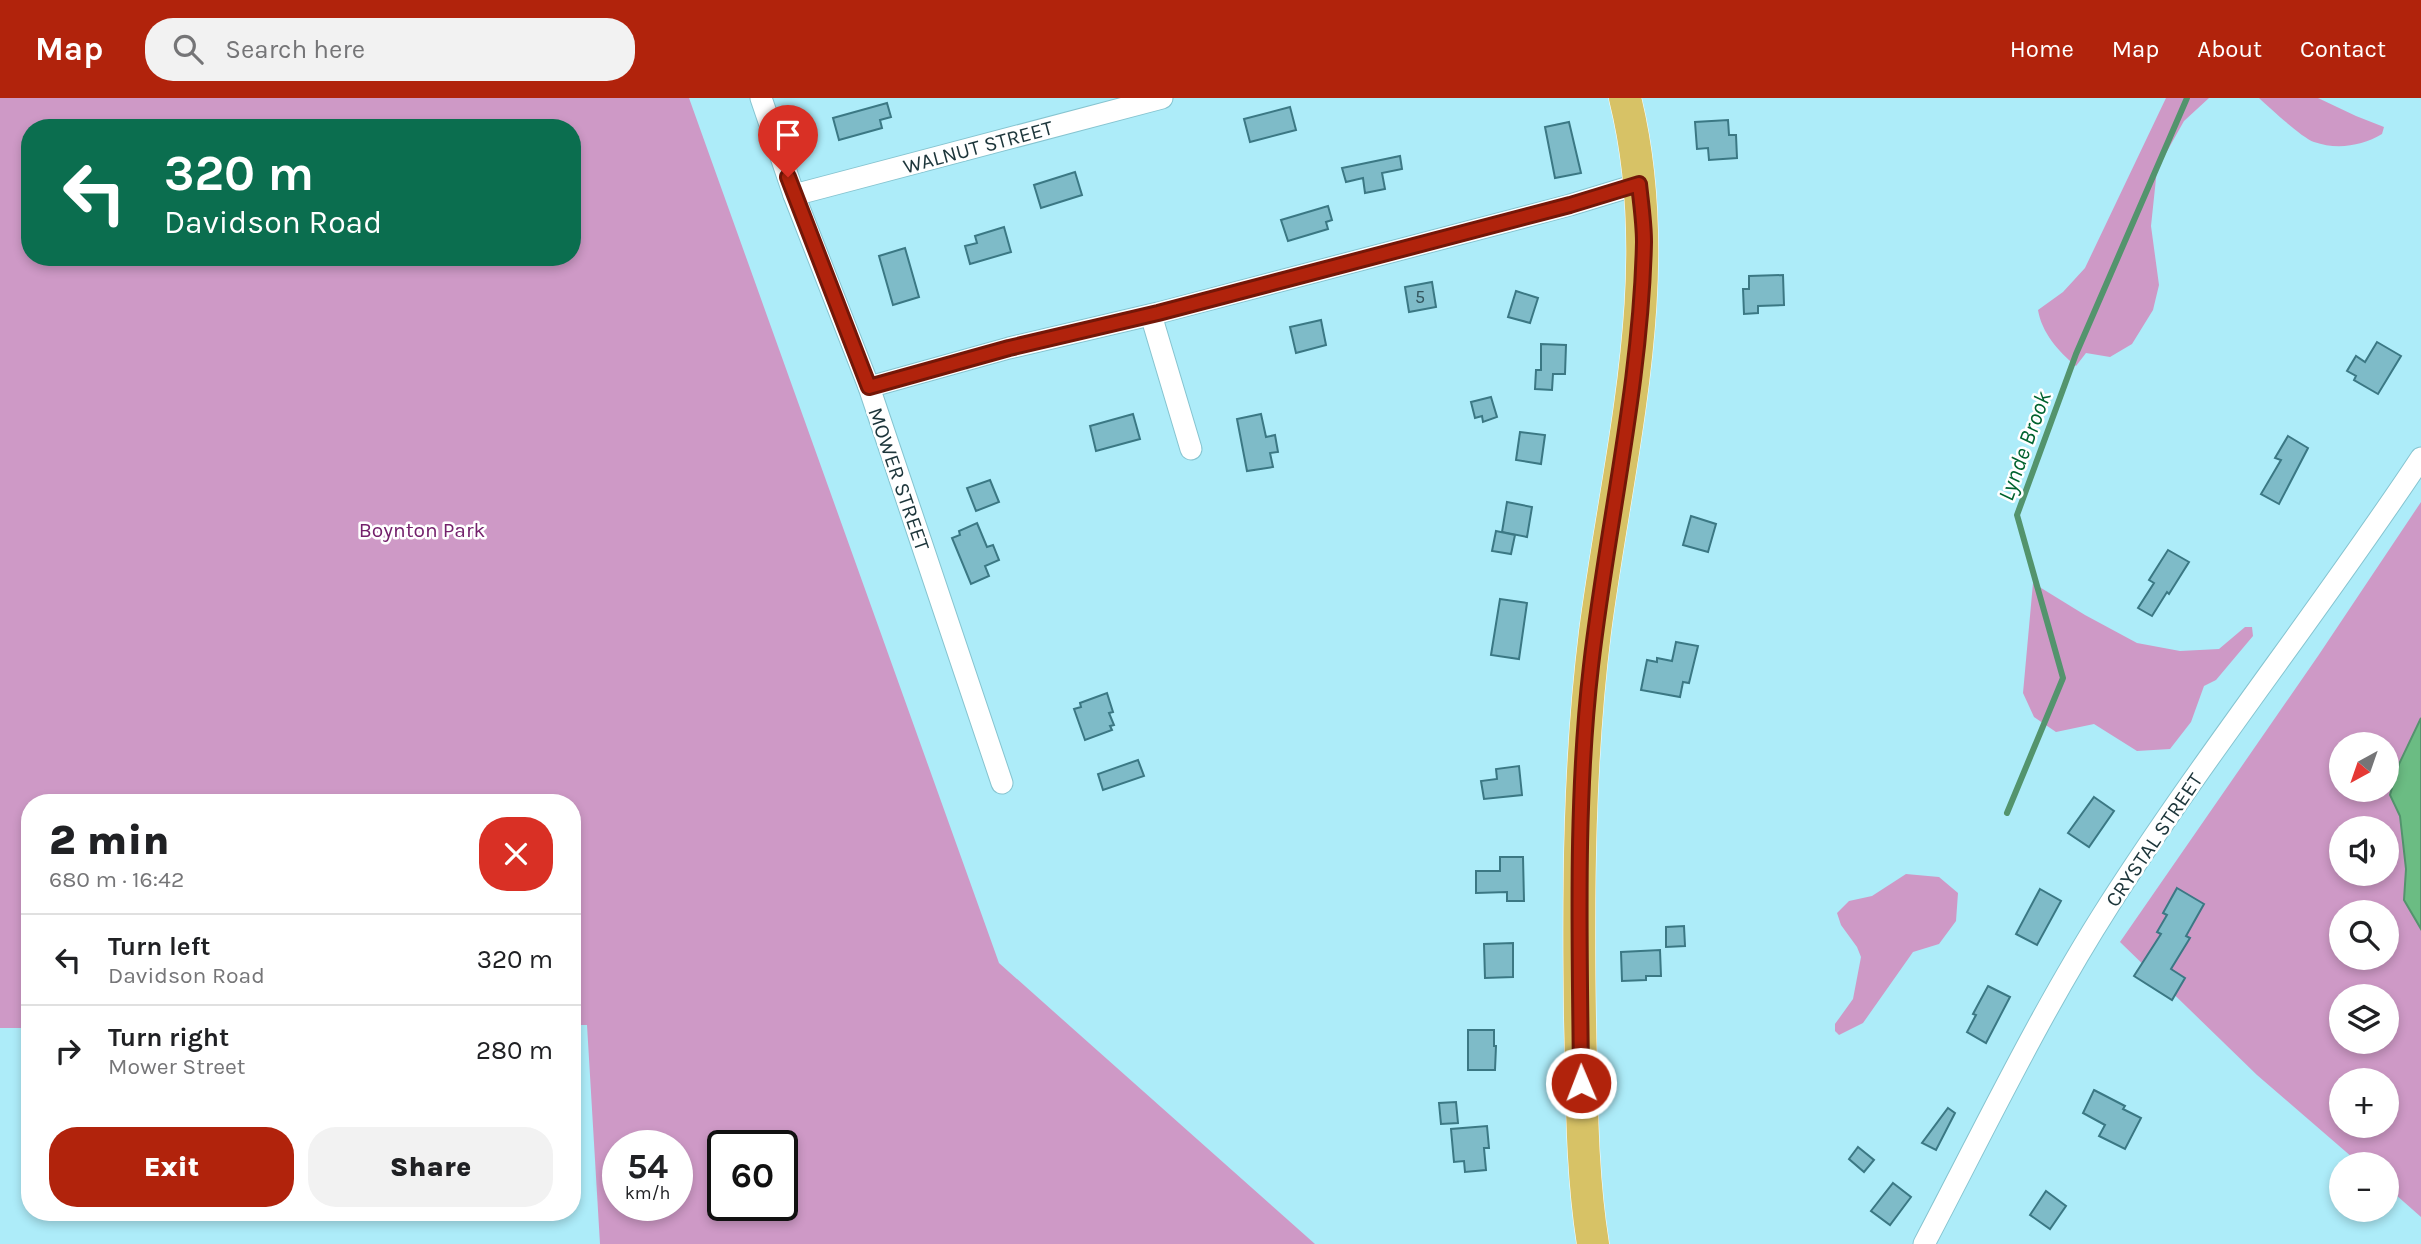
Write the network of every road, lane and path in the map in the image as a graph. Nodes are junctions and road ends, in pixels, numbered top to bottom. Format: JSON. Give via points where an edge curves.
{"nodes":[{"id":1,"x":761,"y":98,"type":"edge"},
{"id":2,"x":1163,"y":98,"type":"edge"},
{"id":3,"x":1625,"y":98,"type":"edge"},
{"id":4,"x":1639,"y":184,"type":"junction"},
{"id":5,"x":794,"y":195,"type":"junction"},
{"id":6,"x":1151,"y":315,"type":"junction"},
{"id":7,"x":869,"y":387,"type":"junction"},
{"id":8,"x":1191,"y":449,"type":"dead end"},
{"id":9,"x":2421,"y":458,"type":"edge"},
{"id":10,"x":1002,"y":783,"type":"dead end"},
{"id":11,"x":1594,"y":1244,"type":"edge"},
{"id":12,"x":1924,"y":1244,"type":"edge"}],
"edges":[{"from":1,"to":5,"type":"street","name":"MOWER STREET"},
{"from":2,"to":5,"type":"street","name":"WALNUT STREET"},
{"from":3,"to":4,"type":"main road"},
{"from":4,"to":6,"type":"street"},
{"from":4,"to":11,"type":"main road","via":[[1644,239],[1642,299],[1603,569],[1583,749],[1581,1083]]},
{"from":5,"to":7,"type":"street","name":"MOWER STREET"},
{"from":6,"to":7,"type":"street"},
{"from":6,"to":8,"type":"street"},
{"from":7,"to":10,"type":"street","name":"MOWER STREET"},
{"from":9,"to":12,"type":"street","name":"CRYSTAL STREET","via":[[2174,807],[2109,907],[2044,1016]]}]}
